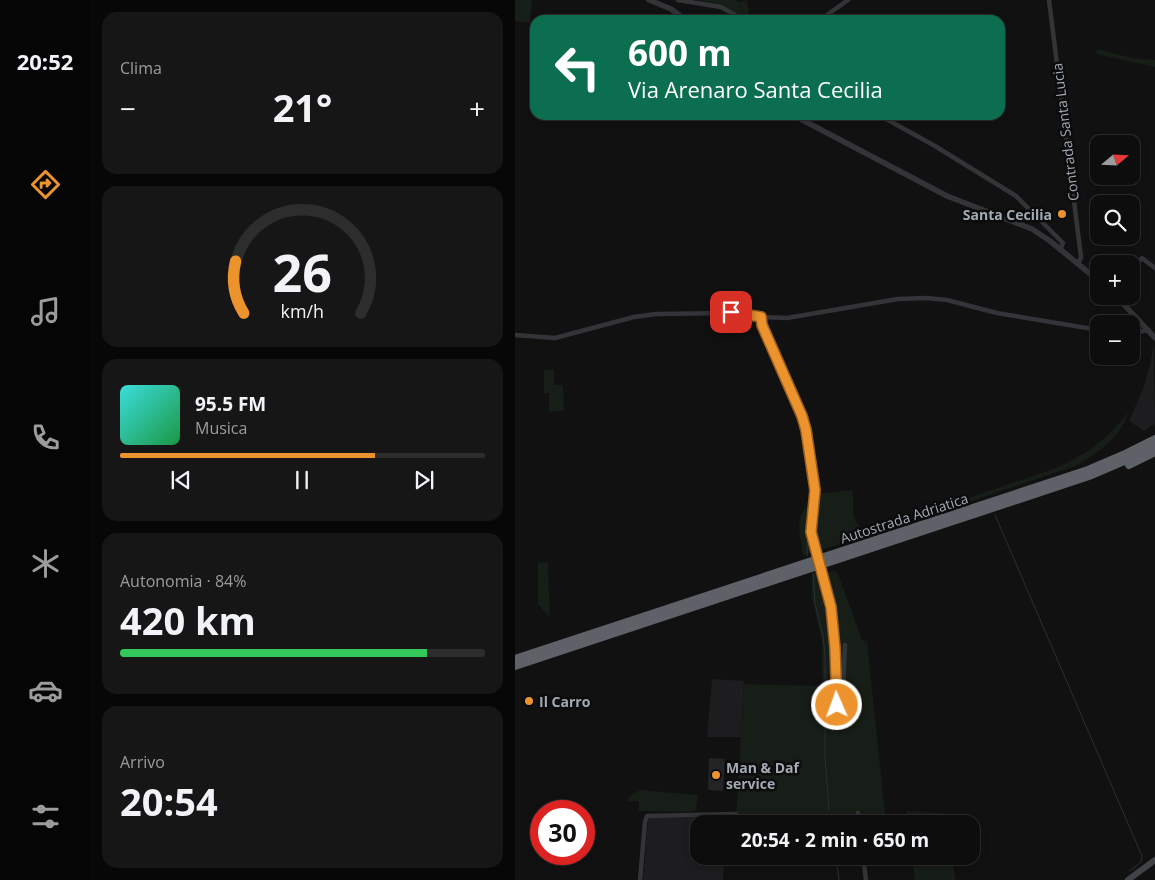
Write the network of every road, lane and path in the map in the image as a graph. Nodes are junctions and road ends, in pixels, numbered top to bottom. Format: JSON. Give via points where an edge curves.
{"nodes":[{"id":1,"x":649,"y":0,"type":"edge"},
{"id":2,"x":678,"y":0,"type":"edge"},
{"id":3,"x":848,"y":0,"type":"edge"},
{"id":4,"x":1049,"y":0,"type":"edge"},
{"id":5,"x":660,"y":2,"type":"edge"},
{"id":6,"x":679,"y":15,"type":"edge"},
{"id":7,"x":735,"y":15,"type":"edge"},
{"id":8,"x":827,"y":15,"type":"edge"},
{"id":9,"x":803,"y":120,"type":"edge"},
{"id":10,"x":888,"y":120,"type":"edge"},
{"id":11,"x":1060,"y":250,"type":"junction"},
{"id":12,"x":1140,"y":260,"type":"edge"},
{"id":13,"x":1078,"y":264,"type":"junction"},
{"id":14,"x":1155,"y":268,"type":"edge"},
{"id":15,"x":1090,"y":274,"type":"edge"},
{"id":16,"x":1125,"y":305,"type":"edge"},
{"id":17,"x":761,"y":317,"type":"junction"},
{"id":18,"x":1090,"y":328,"type":"edge"},
{"id":19,"x":1153,"y":333,"type":"edge"},
{"id":20,"x":1140,"y":334,"type":"edge"},
{"id":21,"x":515,"y":335,"type":"edge"},
{"id":22,"x":1155,"y":439,"type":"edge"},
{"id":23,"x":1155,"y":446,"type":"edge"},
{"id":24,"x":1155,"y":452,"type":"edge"},
{"id":25,"x":1039,"y":493,"type":"junction"},
{"id":26,"x":845,"y":645,"type":"dead end"},
{"id":27,"x":515,"y":659,"type":"edge"},
{"id":28,"x":515,"y":666,"type":"edge"},
{"id":29,"x":737,"y":814,"type":"dead end"},
{"id":30,"x":1155,"y":860,"type":"edge"},
{"id":31,"x":864,"y":865,"type":"edge"},
{"id":32,"x":640,"y":880,"type":"edge"},
{"id":33,"x":866,"y":880,"type":"edge"},
{"id":34,"x":1128,"y":880,"type":"edge"}],
"edges":[{"from":1,"to":5,"type":"street"},
{"from":2,"to":7,"type":"street","via":[[721,7]]},
{"from":3,"to":8,"type":"street"},
{"from":4,"to":13,"type":"street","name":"Contrada Santa Lucia","via":[[1081,257]]},
{"from":5,"to":6,"type":"street"},
{"from":9,"to":11,"type":"street","via":[[947,196],[1032,229]]},
{"from":10,"to":11,"type":"street","via":[[1016,196],[1063,243]]},
{"from":11,"to":13,"type":"street"},
{"from":12,"to":14,"type":"street","via":[[1142,258]]},
{"from":13,"to":15,"type":"street"},
{"from":16,"to":19,"type":"street"},
{"from":17,"to":18,"type":"street","via":[[787,318],[898,299],[927,298]]},
{"from":17,"to":21,"type":"street","via":[[731,312],[656,314],[555,338]]},
{"from":17,"to":26,"type":"street","bridge":true,"via":[[806,430],[815,490],[810,523],[831,607],[840,708],[845,704]]},
{"from":19,"to":20,"type":"street"},
{"from":22,"to":27,"type":"highway","name":"Autostrada Adriatica","via":[[1088,470]]},
{"from":23,"to":25,"type":"highway","name":"Autostrada Adriatica","via":[[1111,467]]},
{"from":24,"to":25,"type":"highway","via":[[1105,475],[1045,494]]},
{"from":25,"to":28,"type":"highway","name":"Autostrada Adriatica"},
{"from":29,"to":32,"type":"street","via":[[647,816]]},
{"from":30,"to":34,"type":"main road"},
{"from":31,"to":33,"type":"street"}]}
